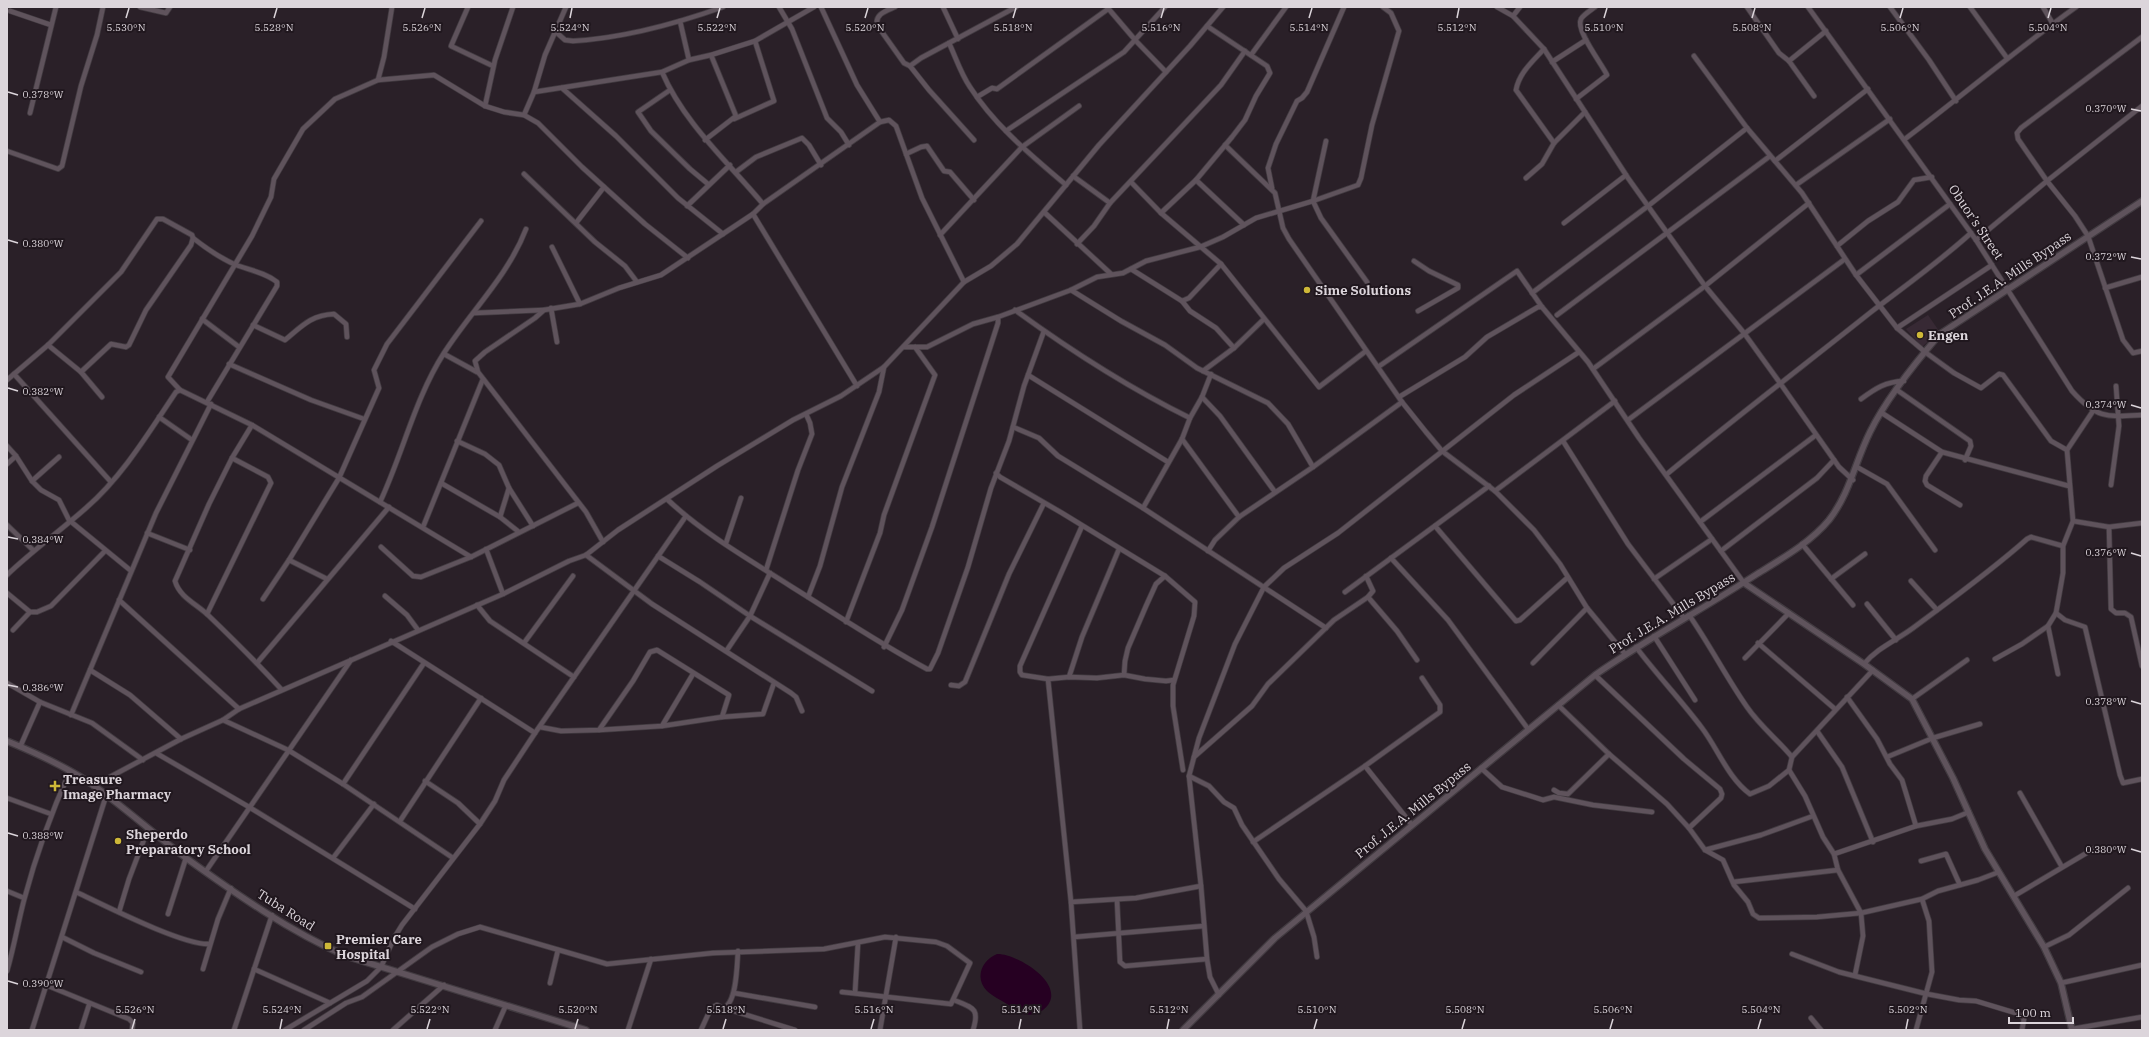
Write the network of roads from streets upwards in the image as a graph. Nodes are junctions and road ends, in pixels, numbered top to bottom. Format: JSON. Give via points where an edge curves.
{"nodes":[{"id":1,"x":56,"y":7,"type":"edge"},
{"id":2,"x":103,"y":7,"type":"edge"},
{"id":3,"x":140,"y":7,"type":"edge"},
{"id":4,"x":170,"y":7,"type":"edge"},
{"id":5,"x":392,"y":7,"type":"edge"},
{"id":6,"x":468,"y":7,"type":"edge"},
{"id":7,"x":513,"y":7,"type":"edge"},
{"id":8,"x":566,"y":7,"type":"edge"},
{"id":9,"x":723,"y":7,"type":"edge"},
{"id":10,"x":779,"y":7,"type":"edge"},
{"id":11,"x":814,"y":7,"type":"edge"},
{"id":12,"x":821,"y":7,"type":"edge"},
{"id":13,"x":895,"y":7,"type":"edge"},
{"id":14,"x":943,"y":7,"type":"edge"},
{"id":15,"x":1016,"y":7,"type":"edge"},
{"id":16,"x":1165,"y":7,"type":"edge"},
{"id":17,"x":1224,"y":7,"type":"edge"},
{"id":18,"x":1286,"y":7,"type":"edge"},
{"id":19,"x":1344,"y":7,"type":"edge"},
{"id":20,"x":1383,"y":7,"type":"edge"},
{"id":21,"x":1497,"y":7,"type":"edge"},
{"id":22,"x":1520,"y":7,"type":"edge"},
{"id":23,"x":1595,"y":7,"type":"edge"},
{"id":24,"x":1746,"y":7,"type":"edge"},
{"id":25,"x":1808,"y":7,"type":"edge"},
{"id":26,"x":1890,"y":7,"type":"edge"},
{"id":27,"x":1970,"y":7,"type":"edge"},
{"id":28,"x":2043,"y":7,"type":"edge"},
{"id":29,"x":2076,"y":7,"type":"edge"},
{"id":30,"x":1108,"y":8,"type":"edge"},
{"id":31,"x":10,"y":11,"type":"dead end"},
{"id":32,"x":1513,"y":16,"type":"junction"},
{"id":33,"x":680,"y":21,"type":"junction"},
{"id":34,"x":787,"y":21,"type":"junction"},
{"id":35,"x":2053,"y":24,"type":"junction"},
{"id":36,"x":51,"y":25,"type":"junction"},
{"id":37,"x":1208,"y":26,"type":"junction"},
{"id":38,"x":1826,"y":31,"type":"junction"},
{"id":39,"x":556,"y":32,"type":"junction"},
{"id":40,"x":2142,"y":37,"type":"edge"},
{"id":41,"x":958,"y":39,"type":"junction"},
{"id":42,"x":1586,"y":40,"type":"junction"},
{"id":43,"x":755,"y":41,"type":"junction"},
{"id":44,"x":1136,"y":41,"type":"junction"},
{"id":45,"x":949,"y":43,"type":"junction"},
{"id":46,"x":1544,"y":49,"type":"junction"},
{"id":47,"x":1246,"y":51,"type":"junction"},
{"id":48,"x":711,"y":55,"type":"junction"},
{"id":49,"x":1250,"y":55,"type":"junction"},
{"id":50,"x":1694,"y":56,"type":"dead end"},
{"id":51,"x":2006,"y":58,"type":"junction"},
{"id":52,"x":690,"y":60,"type":"junction"},
{"id":53,"x":1788,"y":61,"type":"junction"},
{"id":54,"x":1552,"y":62,"type":"junction"},
{"id":55,"x":493,"y":66,"type":"junction"},
{"id":56,"x":910,"y":66,"type":"junction"},
{"id":57,"x":662,"y":72,"type":"junction"},
{"id":58,"x":1166,"y":72,"type":"junction"},
{"id":59,"x":378,"y":80,"type":"junction"},
{"id":60,"x":562,"y":88,"type":"junction"},
{"id":61,"x":670,"y":90,"type":"junction"},
{"id":62,"x":1868,"y":90,"type":"junction"},
{"id":63,"x":534,"y":92,"type":"junction"},
{"id":64,"x":1814,"y":96,"type":"dead end"},
{"id":65,"x":977,"y":97,"type":"junction"},
{"id":66,"x":1576,"y":99,"type":"junction"},
{"id":67,"x":1956,"y":101,"type":"junction"},
{"id":68,"x":485,"y":106,"type":"junction"},
{"id":69,"x":1079,"y":106,"type":"dead end"},
{"id":70,"x":2142,"y":106,"type":"edge"},
{"id":71,"x":1585,"y":112,"type":"junction"},
{"id":72,"x":30,"y":113,"type":"dead end"},
{"id":73,"x":524,"y":115,"type":"junction"},
{"id":74,"x":734,"y":119,"type":"junction"},
{"id":75,"x":1890,"y":119,"type":"junction"},
{"id":76,"x":880,"y":122,"type":"junction"},
{"id":77,"x":1747,"y":128,"type":"junction"},
{"id":78,"x":1006,"y":131,"type":"junction"},
{"id":79,"x":1905,"y":139,"type":"junction"},
{"id":80,"x":705,"y":140,"type":"junction"},
{"id":81,"x":974,"y":140,"type":"dead end"},
{"id":82,"x":1326,"y":141,"type":"dead end"},
{"id":83,"x":1554,"y":143,"type":"junction"},
{"id":84,"x":849,"y":145,"type":"junction"},
{"id":85,"x":1225,"y":145,"type":"junction"},
{"id":86,"x":1022,"y":147,"type":"junction"},
{"id":87,"x":7,"y":151,"type":"edge"},
{"id":88,"x":906,"y":154,"type":"junction"},
{"id":89,"x":1770,"y":156,"type":"junction"},
{"id":90,"x":1775,"y":161,"type":"junction"},
{"id":91,"x":730,"y":165,"type":"junction"},
{"id":92,"x":821,"y":165,"type":"junction"},
{"id":93,"x":736,"y":172,"type":"junction"},
{"id":94,"x":524,"y":174,"type":"dead end"},
{"id":95,"x":1626,"y":175,"type":"junction"},
{"id":96,"x":1073,"y":176,"type":"junction"},
{"id":97,"x":1932,"y":177,"type":"junction"},
{"id":98,"x":1526,"y":178,"type":"dead end"},
{"id":99,"x":1196,"y":180,"type":"junction"},
{"id":100,"x":2047,"y":181,"type":"junction"},
{"id":101,"x":1131,"y":182,"type":"junction"},
{"id":102,"x":708,"y":184,"type":"junction"},
{"id":103,"x":1796,"y":184,"type":"junction"},
{"id":104,"x":1066,"y":185,"type":"junction"},
{"id":105,"x":604,"y":187,"type":"junction"},
{"id":106,"x":1272,"y":188,"type":"junction"},
{"id":107,"x":974,"y":200,"type":"junction"},
{"id":108,"x":1314,"y":201,"type":"junction"},
{"id":109,"x":2142,"y":201,"type":"edge"},
{"id":110,"x":1110,"y":203,"type":"junction"},
{"id":111,"x":1809,"y":203,"type":"junction"},
{"id":112,"x":763,"y":204,"type":"junction"},
{"id":113,"x":1950,"y":204,"type":"junction"},
{"id":114,"x":687,"y":206,"type":"junction"},
{"id":115,"x":1648,"y":206,"type":"junction"},
{"id":116,"x":1281,"y":211,"type":"junction"},
{"id":117,"x":1044,"y":212,"type":"junction"},
{"id":118,"x":1161,"y":213,"type":"junction"},
{"id":119,"x":753,"y":214,"type":"junction"},
{"id":120,"x":481,"y":221,"type":"dead end"},
{"id":121,"x":576,"y":223,"type":"junction"},
{"id":122,"x":1564,"y":223,"type":"dead end"},
{"id":123,"x":1244,"y":225,"type":"junction"},
{"id":124,"x":526,"y":229,"type":"dead end"},
{"id":125,"x":1971,"y":233,"type":"junction"},
{"id":126,"x":723,"y":234,"type":"junction"},
{"id":127,"x":1668,"y":234,"type":"junction"},
{"id":128,"x":940,"y":235,"type":"junction"},
{"id":129,"x":2088,"y":236,"type":"junction"},
{"id":130,"x":193,"y":238,"type":"junction"},
{"id":131,"x":1976,"y":240,"type":"junction"},
{"id":132,"x":1076,"y":244,"type":"junction"},
{"id":133,"x":1837,"y":246,"type":"junction"},
{"id":134,"x":552,"y":247,"type":"dead end"},
{"id":135,"x":1200,"y":247,"type":"junction"},
{"id":136,"x":688,"y":258,"type":"junction"},
{"id":137,"x":1846,"y":259,"type":"junction"},
{"id":138,"x":1414,"y":261,"type":"dead end"},
{"id":139,"x":236,"y":264,"type":"junction"},
{"id":140,"x":1221,"y":264,"type":"junction"},
{"id":141,"x":1992,"y":265,"type":"junction"},
{"id":142,"x":1131,"y":269,"type":"junction"},
{"id":143,"x":1111,"y":274,"type":"junction"},
{"id":144,"x":1856,"y":275,"type":"junction"},
{"id":145,"x":2142,"y":277,"type":"edge"},
{"id":146,"x":638,"y":282,"type":"junction"},
{"id":147,"x":964,"y":282,"type":"junction"},
{"id":148,"x":1367,"y":282,"type":"dead end"},
{"id":149,"x":1705,"y":286,"type":"junction"},
{"id":150,"x":2105,"y":288,"type":"junction"},
{"id":151,"x":1071,"y":290,"type":"junction"},
{"id":152,"x":2008,"y":290,"type":"junction"},
{"id":153,"x":1532,"y":293,"type":"junction"},
{"id":154,"x":1182,"y":301,"type":"junction"},
{"id":155,"x":580,"y":304,"type":"junction"},
{"id":156,"x":1880,"y":306,"type":"junction"},
{"id":157,"x":1542,"y":307,"type":"junction"},
{"id":158,"x":551,"y":308,"type":"junction"},
{"id":159,"x":544,"y":310,"type":"junction"},
{"id":160,"x":1015,"y":310,"type":"junction"},
{"id":161,"x":1418,"y":311,"type":"dead end"},
{"id":162,"x":474,"y":313,"type":"junction"},
{"id":163,"x":1557,"y":315,"type":"dead end"},
{"id":164,"x":998,"y":317,"type":"junction"},
{"id":165,"x":202,"y":319,"type":"junction"},
{"id":166,"x":1264,"y":319,"type":"junction"},
{"id":167,"x":253,"y":325,"type":"junction"},
{"id":168,"x":1897,"y":328,"type":"junction"},
{"id":169,"x":1044,"y":331,"type":"junction"},
{"id":170,"x":1744,"y":333,"type":"junction"},
{"id":171,"x":347,"y":337,"type":"dead end"},
{"id":172,"x":557,"y":342,"type":"dead end"},
{"id":173,"x":48,"y":345,"type":"junction"},
{"id":174,"x":239,"y":346,"type":"junction"},
{"id":175,"x":904,"y":347,"type":"junction"},
{"id":176,"x":915,"y":347,"type":"junction"},
{"id":177,"x":1234,"y":348,"type":"junction"},
{"id":178,"x":1366,"y":350,"type":"junction"},
{"id":179,"x":2142,"y":351,"type":"edge"},
{"id":180,"x":1579,"y":352,"type":"junction"},
{"id":181,"x":1925,"y":352,"type":"junction"},
{"id":182,"x":444,"y":354,"type":"junction"},
{"id":183,"x":229,"y":364,"type":"junction"},
{"id":184,"x":884,"y":367,"type":"junction"},
{"id":185,"x":1378,"y":367,"type":"junction"},
{"id":186,"x":1593,"y":369,"type":"junction"},
{"id":187,"x":1203,"y":371,"type":"junction"},
{"id":188,"x":81,"y":372,"type":"junction"},
{"id":189,"x":478,"y":372,"type":"junction"},
{"id":190,"x":14,"y":374,"type":"junction"},
{"id":191,"x":1211,"y":374,"type":"junction"},
{"id":192,"x":1028,"y":375,"type":"junction"},
{"id":193,"x":484,"y":379,"type":"junction"},
{"id":194,"x":7,"y":380,"type":"edge"},
{"id":195,"x":1904,"y":381,"type":"junction"},
{"id":196,"x":1780,"y":383,"type":"junction"},
{"id":197,"x":857,"y":386,"type":"junction"},
{"id":198,"x":2116,"y":386,"type":"dead end"},
{"id":199,"x":180,"y":390,"type":"junction"},
{"id":200,"x":1897,"y":390,"type":"junction"},
{"id":201,"x":102,"y":397,"type":"dead end"},
{"id":202,"x":1202,"y":397,"type":"junction"},
{"id":203,"x":1400,"y":399,"type":"junction"},
{"id":204,"x":1861,"y":399,"type":"dead end"},
{"id":205,"x":1615,"y":401,"type":"junction"},
{"id":206,"x":209,"y":403,"type":"junction"},
{"id":207,"x":2093,"y":411,"type":"junction"},
{"id":208,"x":1882,"y":413,"type":"junction"},
{"id":209,"x":806,"y":414,"type":"junction"},
{"id":210,"x":2142,"y":415,"type":"edge"},
{"id":211,"x":159,"y":417,"type":"junction"},
{"id":212,"x":2120,"y":417,"type":"junction"},
{"id":213,"x":1190,"y":418,"type":"junction"},
{"id":214,"x":364,"y":420,"type":"junction"},
{"id":215,"x":1628,"y":420,"type":"junction"},
{"id":216,"x":252,"y":425,"type":"junction"},
{"id":217,"x":1013,"y":427,"type":"junction"},
{"id":218,"x":1816,"y":435,"type":"junction"},
{"id":219,"x":1182,"y":439,"type":"junction"},
{"id":220,"x":192,"y":440,"type":"junction"},
{"id":221,"x":457,"y":441,"type":"junction"},
{"id":222,"x":1563,"y":441,"type":"junction"},
{"id":223,"x":7,"y":446,"type":"edge"},
{"id":224,"x":2067,"y":450,"type":"junction"},
{"id":225,"x":1442,"y":451,"type":"junction"},
{"id":226,"x":1942,"y":452,"type":"junction"},
{"id":227,"x":16,"y":456,"type":"junction"},
{"id":228,"x":59,"y":457,"type":"dead end"},
{"id":229,"x":232,"y":458,"type":"junction"},
{"id":230,"x":1834,"y":460,"type":"junction"},
{"id":231,"x":1965,"y":460,"type":"junction"},
{"id":232,"x":1168,"y":462,"type":"junction"},
{"id":233,"x":7,"y":464,"type":"edge"},
{"id":234,"x":1313,"y":467,"type":"junction"},
{"id":235,"x":1857,"y":467,"type":"junction"},
{"id":236,"x":996,"y":473,"type":"junction"},
{"id":237,"x":1667,"y":474,"type":"junction"},
{"id":238,"x":339,"y":478,"type":"junction"},
{"id":239,"x":1852,"y":480,"type":"junction"},
{"id":240,"x":32,"y":481,"type":"junction"},
{"id":241,"x":111,"y":482,"type":"junction"},
{"id":242,"x":441,"y":483,"type":"junction"},
{"id":243,"x":2111,"y":485,"type":"dead end"},
{"id":244,"x":1489,"y":486,"type":"junction"},
{"id":245,"x":2069,"y":486,"type":"junction"},
{"id":246,"x":509,"y":488,"type":"junction"},
{"id":247,"x":1496,"y":491,"type":"junction"},
{"id":248,"x":1274,"y":492,"type":"junction"},
{"id":249,"x":742,"y":498,"type":"dead end"},
{"id":250,"x":668,"y":500,"type":"junction"},
{"id":251,"x":380,"y":502,"type":"junction"},
{"id":252,"x":578,"y":503,"type":"junction"},
{"id":253,"x":1044,"y":503,"type":"junction"},
{"id":254,"x":1960,"y":505,"type":"dead end"},
{"id":255,"x":389,"y":507,"type":"junction"},
{"id":256,"x":1143,"y":508,"type":"junction"},
{"id":257,"x":686,"y":516,"type":"junction"},
{"id":258,"x":500,"y":517,"type":"junction"},
{"id":259,"x":1239,"y":518,"type":"junction"},
{"id":260,"x":69,"y":520,"type":"junction"},
{"id":261,"x":2073,"y":521,"type":"junction"},
{"id":262,"x":1700,"y":522,"type":"junction"},
{"id":263,"x":2142,"y":523,"type":"edge"},
{"id":264,"x":7,"y":525,"type":"edge"},
{"id":265,"x":533,"y":526,"type":"junction"},
{"id":266,"x":1082,"y":526,"type":"junction"},
{"id":267,"x":1435,"y":526,"type":"junction"},
{"id":268,"x":423,"y":527,"type":"junction"},
{"id":269,"x":2109,"y":528,"type":"junction"},
{"id":270,"x":519,"y":532,"type":"junction"},
{"id":271,"x":147,"y":533,"type":"junction"},
{"id":272,"x":1712,"y":539,"type":"junction"},
{"id":273,"x":603,"y":542,"type":"junction"},
{"id":274,"x":726,"y":543,"type":"junction"},
{"id":275,"x":1802,"y":544,"type":"junction"},
{"id":276,"x":2063,"y":546,"type":"junction"},
{"id":277,"x":381,"y":547,"type":"dead end"},
{"id":278,"x":486,"y":549,"type":"junction"},
{"id":279,"x":1119,"y":549,"type":"junction"},
{"id":280,"x":33,"y":550,"type":"junction"},
{"id":281,"x":190,"y":550,"type":"junction"},
{"id":282,"x":1935,"y":550,"type":"dead end"},
{"id":283,"x":106,"y":551,"type":"junction"},
{"id":284,"x":1208,"y":551,"type":"junction"},
{"id":285,"x":1721,"y":551,"type":"junction"},
{"id":286,"x":1865,"y":554,"type":"dead end"},
{"id":287,"x":586,"y":555,"type":"junction"},
{"id":288,"x":658,"y":556,"type":"junction"},
{"id":289,"x":471,"y":557,"type":"junction"},
{"id":290,"x":1391,"y":558,"type":"junction"},
{"id":291,"x":289,"y":560,"type":"junction"},
{"id":292,"x":130,"y":570,"type":"junction"},
{"id":293,"x":768,"y":572,"type":"junction"},
{"id":294,"x":7,"y":576,"type":"edge"},
{"id":295,"x":572,"y":576,"type":"dead end"},
{"id":296,"x":1165,"y":576,"type":"junction"},
{"id":297,"x":1366,"y":576,"type":"junction"},
{"id":298,"x":1567,"y":578,"type":"junction"},
{"id":299,"x":327,"y":579,"type":"junction"},
{"id":300,"x":1654,"y":579,"type":"junction"},
{"id":301,"x":1831,"y":579,"type":"junction"},
{"id":302,"x":1912,"y":581,"type":"dead end"},
{"id":303,"x":1744,"y":583,"type":"junction"},
{"id":304,"x":1264,"y":587,"type":"junction"},
{"id":305,"x":635,"y":592,"type":"junction"},
{"id":306,"x":1345,"y":592,"type":"dead end"},
{"id":307,"x":7,"y":593,"type":"edge"},
{"id":308,"x":503,"y":594,"type":"junction"},
{"id":309,"x":385,"y":596,"type":"dead end"},
{"id":310,"x":808,"y":597,"type":"junction"},
{"id":311,"x":1368,"y":597,"type":"junction"},
{"id":312,"x":263,"y":599,"type":"dead end"},
{"id":313,"x":118,"y":600,"type":"junction"},
{"id":314,"x":1867,"y":604,"type":"dead end"},
{"id":315,"x":477,"y":605,"type":"junction"},
{"id":316,"x":1853,"y":605,"type":"dead end"},
{"id":317,"x":1587,"y":608,"type":"junction"},
{"id":318,"x":1937,"y":610,"type":"junction"},
{"id":319,"x":30,"y":612,"type":"junction"},
{"id":320,"x":1789,"y":613,"type":"junction"},
{"id":321,"x":207,"y":614,"type":"junction"},
{"id":322,"x":2056,"y":614,"type":"junction"},
{"id":323,"x":750,"y":616,"type":"junction"},
{"id":324,"x":1686,"y":617,"type":"junction"},
{"id":325,"x":846,"y":622,"type":"junction"},
{"id":326,"x":2048,"y":626,"type":"junction"},
{"id":327,"x":1326,"y":628,"type":"junction"},
{"id":328,"x":13,"y":630,"type":"dead end"},
{"id":329,"x":418,"y":630,"type":"junction"},
{"id":330,"x":1654,"y":636,"type":"junction"},
{"id":331,"x":1896,"y":640,"type":"junction"},
{"id":332,"x":391,"y":641,"type":"junction"},
{"id":333,"x":1758,"y":643,"type":"junction"},
{"id":334,"x":524,"y":644,"type":"junction"},
{"id":335,"x":884,"y":647,"type":"junction"},
{"id":336,"x":1636,"y":647,"type":"junction"},
{"id":337,"x":727,"y":650,"type":"junction"},
{"id":338,"x":1625,"y":654,"type":"junction"},
{"id":339,"x":1745,"y":658,"type":"dead end"},
{"id":340,"x":352,"y":659,"type":"junction"},
{"id":341,"x":1995,"y":659,"type":"dead end"},
{"id":342,"x":1417,"y":660,"type":"dead end"},
{"id":343,"x":1967,"y":660,"type":"dead end"},
{"id":344,"x":257,"y":663,"type":"junction"},
{"id":345,"x":424,"y":663,"type":"junction"},
{"id":346,"x":1533,"y":663,"type":"dead end"},
{"id":347,"x":1864,"y":664,"type":"junction"},
{"id":348,"x":2142,"y":666,"type":"edge"},
{"id":349,"x":90,"y":670,"type":"junction"},
{"id":350,"x":1873,"y":670,"type":"junction"},
{"id":351,"x":693,"y":674,"type":"junction"},
{"id":352,"x":2058,"y":674,"type":"dead end"},
{"id":353,"x":1124,"y":675,"type":"junction"},
{"id":354,"x":1595,"y":675,"type":"junction"},
{"id":355,"x":574,"y":677,"type":"junction"},
{"id":356,"x":1069,"y":677,"type":"junction"},
{"id":357,"x":1422,"y":678,"type":"dead end"},
{"id":358,"x":1048,"y":679,"type":"junction"},
{"id":359,"x":1174,"y":680,"type":"junction"},
{"id":360,"x":7,"y":683,"type":"edge"},
{"id":361,"x":774,"y":683,"type":"junction"},
{"id":362,"x":951,"y":685,"type":"dead end"},
{"id":363,"x":281,"y":690,"type":"junction"},
{"id":364,"x":872,"y":691,"type":"dead end"},
{"id":365,"x":1847,"y":697,"type":"junction"},
{"id":366,"x":481,"y":698,"type":"junction"},
{"id":367,"x":1912,"y":699,"type":"junction"},
{"id":368,"x":1695,"y":700,"type":"dead end"},
{"id":369,"x":40,"y":702,"type":"junction"},
{"id":370,"x":1558,"y":705,"type":"junction"},
{"id":371,"x":239,"y":709,"type":"junction"},
{"id":372,"x":1835,"y":709,"type":"junction"},
{"id":373,"x":802,"y":711,"type":"dead end"},
{"id":374,"x":71,"y":716,"type":"junction"},
{"id":375,"x":722,"y":717,"type":"junction"},
{"id":376,"x":223,"y":720,"type":"junction"},
{"id":377,"x":1980,"y":724,"type":"dead end"},
{"id":378,"x":540,"y":726,"type":"junction"},
{"id":379,"x":662,"y":726,"type":"junction"},
{"id":380,"x":1528,"y":728,"type":"junction"},
{"id":381,"x":599,"y":730,"type":"junction"},
{"id":382,"x":1817,"y":731,"type":"junction"},
{"id":383,"x":535,"y":733,"type":"junction"},
{"id":384,"x":1933,"y":738,"type":"junction"},
{"id":385,"x":182,"y":739,"type":"junction"},
{"id":386,"x":7,"y":741,"type":"edge"},
{"id":387,"x":20,"y":746,"type":"junction"},
{"id":388,"x":288,"y":750,"type":"junction"},
{"id":389,"x":156,"y":753,"type":"junction"},
{"id":390,"x":1609,"y":754,"type":"junction"},
{"id":391,"x":1194,"y":757,"type":"junction"},
{"id":392,"x":1792,"y":757,"type":"junction"},
{"id":393,"x":1887,"y":757,"type":"junction"},
{"id":394,"x":143,"y":760,"type":"junction"},
{"id":395,"x":1365,"y":766,"type":"junction"},
{"id":396,"x":1482,"y":768,"type":"junction"},
{"id":397,"x":1183,"y":770,"type":"dead end"},
{"id":398,"x":1789,"y":770,"type":"junction"},
{"id":399,"x":70,"y":771,"type":"junction"},
{"id":400,"x":1189,"y":776,"type":"junction"},
{"id":401,"x":2142,"y":778,"type":"edge"},
{"id":402,"x":425,"y":781,"type":"junction"},
{"id":403,"x":344,"y":784,"type":"junction"},
{"id":404,"x":93,"y":786,"type":"junction"},
{"id":405,"x":1554,"y":790,"type":"dead end"},
{"id":406,"x":2020,"y":793,"type":"dead end"},
{"id":407,"x":106,"y":796,"type":"junction"},
{"id":408,"x":7,"y":798,"type":"edge"},
{"id":409,"x":374,"y":804,"type":"junction"},
{"id":410,"x":249,"y":807,"type":"junction"},
{"id":411,"x":1652,"y":812,"type":"dead end"},
{"id":412,"x":1969,"y":812,"type":"junction"},
{"id":413,"x":51,"y":814,"type":"junction"},
{"id":414,"x":1813,"y":816,"type":"junction"},
{"id":415,"x":400,"y":821,"type":"junction"},
{"id":416,"x":480,"y":824,"type":"junction"},
{"id":417,"x":1412,"y":825,"type":"junction"},
{"id":418,"x":1916,"y":826,"type":"junction"},
{"id":419,"x":1689,"y":828,"type":"junction"},
{"id":420,"x":148,"y":829,"type":"junction"},
{"id":421,"x":1253,"y":842,"type":"junction"},
{"id":422,"x":1873,"y":842,"type":"junction"},
{"id":423,"x":2095,"y":848,"type":"dead end"},
{"id":424,"x":1705,"y":850,"type":"junction"},
{"id":425,"x":1834,"y":854,"type":"junction"},
{"id":426,"x":186,"y":858,"type":"junction"},
{"id":427,"x":333,"y":858,"type":"junction"},
{"id":428,"x":453,"y":858,"type":"junction"},
{"id":429,"x":1921,"y":861,"type":"dead end"},
{"id":430,"x":2062,"y":867,"type":"junction"},
{"id":431,"x":1838,"y":870,"type":"junction"},
{"id":432,"x":206,"y":871,"type":"junction"},
{"id":433,"x":1999,"y":872,"type":"junction"},
{"id":434,"x":1733,"y":882,"type":"junction"},
{"id":435,"x":1960,"y":885,"type":"junction"},
{"id":436,"x":1201,"y":886,"type":"junction"},
{"id":437,"x":231,"y":888,"type":"junction"},
{"id":438,"x":2128,"y":888,"type":"dead end"},
{"id":439,"x":7,"y":891,"type":"edge"},
{"id":440,"x":76,"y":892,"type":"junction"},
{"id":441,"x":2014,"y":896,"type":"junction"},
{"id":442,"x":24,"y":898,"type":"junction"},
{"id":443,"x":1922,"y":899,"type":"junction"},
{"id":444,"x":1117,"y":900,"type":"junction"},
{"id":445,"x":1071,"y":902,"type":"junction"},
{"id":446,"x":415,"y":909,"type":"junction"},
{"id":447,"x":1306,"y":911,"type":"junction"},
{"id":448,"x":119,"y":912,"type":"junction"},
{"id":449,"x":1862,"y":913,"type":"junction"},
{"id":450,"x":168,"y":914,"type":"dead end"},
{"id":451,"x":272,"y":915,"type":"junction"},
{"id":452,"x":1204,"y":926,"type":"junction"},
{"id":453,"x":1118,"y":932,"type":"junction"},
{"id":454,"x":62,"y":937,"type":"junction"},
{"id":455,"x":896,"y":937,"type":"junction"},
{"id":456,"x":1074,"y":937,"type":"junction"},
{"id":457,"x":858,"y":943,"type":"junction"},
{"id":458,"x":210,"y":944,"type":"junction"},
{"id":459,"x":2044,"y":947,"type":"junction"},
{"id":460,"x":558,"y":950,"type":"junction"},
{"id":461,"x":738,"y":951,"type":"junction"},
{"id":462,"x":1792,"y":954,"type":"dead end"},
{"id":463,"x":1317,"y":957,"type":"dead end"},
{"id":464,"x":651,"y":959,"type":"junction"},
{"id":465,"x":1207,"y":959,"type":"junction"},
{"id":466,"x":2142,"y":964,"type":"edge"},
{"id":467,"x":381,"y":967,"type":"junction"},
{"id":468,"x":203,"y":969,"type":"dead end"},
{"id":469,"x":254,"y":969,"type":"junction"},
{"id":470,"x":7,"y":971,"type":"edge"},
{"id":471,"x":141,"y":972,"type":"dead end"},
{"id":472,"x":397,"y":972,"type":"junction"},
{"id":473,"x":1855,"y":975,"type":"junction"},
{"id":474,"x":550,"y":983,"type":"dead end"},
{"id":475,"x":2061,"y":983,"type":"junction"},
{"id":476,"x":46,"y":985,"type":"junction"},
{"id":477,"x":444,"y":985,"type":"junction"},
{"id":478,"x":842,"y":992,"type":"dead end"},
{"id":479,"x":734,"y":993,"type":"junction"},
{"id":480,"x":855,"y":993,"type":"junction"},
{"id":481,"x":1927,"y":994,"type":"junction"},
{"id":482,"x":1219,"y":995,"type":"junction"},
{"id":483,"x":885,"y":997,"type":"junction"},
{"id":484,"x":954,"y":1000,"type":"junction"},
{"id":485,"x":330,"y":1003,"type":"junction"},
{"id":486,"x":89,"y":1005,"type":"junction"},
{"id":487,"x":506,"y":1005,"type":"junction"},
{"id":488,"x":815,"y":1007,"type":"dead end"},
{"id":489,"x":723,"y":1008,"type":"junction"},
{"id":490,"x":2142,"y":1017,"type":"edge"},
{"id":491,"x":1812,"y":1018,"type":"dead end"},
{"id":492,"x":2072,"y":1029,"type":"edge"},
{"id":493,"x":32,"y":1030,"type":"edge"},
{"id":494,"x":81,"y":1030,"type":"edge"},
{"id":495,"x":132,"y":1030,"type":"edge"},
{"id":496,"x":234,"y":1030,"type":"edge"},
{"id":497,"x":285,"y":1030,"type":"edge"},
{"id":498,"x":304,"y":1030,"type":"edge"},
{"id":499,"x":393,"y":1030,"type":"edge"},
{"id":500,"x":495,"y":1030,"type":"edge"},
{"id":501,"x":586,"y":1030,"type":"edge"},
{"id":502,"x":628,"y":1030,"type":"edge"},
{"id":503,"x":701,"y":1030,"type":"edge"},
{"id":504,"x":795,"y":1030,"type":"edge"},
{"id":505,"x":880,"y":1030,"type":"edge"},
{"id":506,"x":973,"y":1030,"type":"edge"},
{"id":507,"x":1080,"y":1030,"type":"edge"},
{"id":508,"x":1183,"y":1030,"type":"edge"},
{"id":509,"x":1821,"y":1030,"type":"edge"},
{"id":510,"x":1918,"y":1030,"type":"edge"},
{"id":511,"x":2022,"y":1030,"type":"edge"}],
"edges":[{"from":1,"to":36,"type":"street"},
{"from":2,"to":87,"type":"street","via":[[62,166],[58,169]]},
{"from":3,"to":4,"type":"street","via":[[166,14]]},
{"from":5,"to":59,"type":"street"},
{"from":6,"to":55,"type":"street","via":[[451,46]]},
{"from":7,"to":55,"type":"street"},
{"from":8,"to":39,"type":"street"},
{"from":9,"to":33,"type":"street"},
{"from":10,"to":34,"type":"street"},
{"from":11,"to":34,"type":"street"},
{"from":12,"to":76,"type":"street","via":[[856,84]]},
{"from":13,"to":56,"type":"street","via":[[879,17],[877,25],[904,63]]},
{"from":14,"to":41,"type":"street"},
{"from":15,"to":41,"type":"street"},
{"from":16,"to":44,"type":"street"},
{"from":17,"to":37,"type":"street"},
{"from":18,"to":49,"type":"street"},
{"from":19,"to":106,"type":"street","via":[[1306,92],[1297,102],[1276,144],[1268,168]]},
{"from":20,"to":108,"type":"street","via":[[1391,13],[1399,31],[1372,125],[1361,178],[1358,185]]},
{"from":21,"to":32,"type":"street"},
{"from":22,"to":32,"type":"street"},
{"from":23,"to":42,"type":"street","via":[[1581,18],[1579,24]]},
{"from":24,"to":53,"type":"street","via":[[1779,54]]},
{"from":25,"to":38,"type":"street","name":"Obuor’s Street"},
{"from":26,"to":67,"type":"street"},
{"from":27,"to":51,"type":"street"},
{"from":28,"to":35,"type":"street"},
{"from":29,"to":35,"type":"street"},
{"from":30,"to":44,"type":"street"},
{"from":30,"to":65,"type":"street","via":[[997,90],[992,88]]},
{"from":31,"to":36,"type":"street"},
{"from":32,"to":46,"type":"street"},
{"from":33,"to":39,"type":"street","via":[[643,31],[585,40],[565,40]]},
{"from":33,"to":52,"type":"street"},
{"from":34,"to":43,"type":"street"},
{"from":34,"to":84,"type":"street","via":[[827,118],[841,132]]},
{"from":35,"to":51,"type":"street"},
{"from":36,"to":72,"type":"street"},
{"from":37,"to":47,"type":"street"},
{"from":37,"to":58,"type":"street"},
{"from":38,"to":53,"type":"street"},
{"from":38,"to":62,"type":"street","name":"Obuor’s Street"},
{"from":39,"to":63,"type":"street","via":[[545,55]]},
{"from":40,"to":100,"type":"street","via":[[2017,133],[2018,139]]},
{"from":41,"to":45,"type":"street"},
{"from":42,"to":54,"type":"street"},
{"from":42,"to":66,"type":"street","via":[[1607,75]]},
{"from":43,"to":48,"type":"street"},
{"from":43,"to":74,"type":"street","via":[[774,100]]},
{"from":44,"to":58,"type":"street"},
{"from":44,"to":78,"type":"street","via":[[1124,52]]},
{"from":45,"to":56,"type":"street"},
{"from":45,"to":65,"type":"street","via":[[969,86]]},
{"from":46,"to":54,"type":"street"},
{"from":46,"to":83,"type":"street","via":[[1524,71],[1516,90]]},
{"from":47,"to":49,"type":"street"},
{"from":47,"to":101,"type":"street","via":[[1221,85]]},
{"from":48,"to":52,"type":"street"},
{"from":48,"to":74,"type":"street","via":[[736,116]]},
{"from":49,"to":85,"type":"street","via":[[1267,66],[1270,73],[1245,120]]},
{"from":50,"to":77,"type":"street"},
{"from":51,"to":67,"type":"street"},
{"from":52,"to":57,"type":"street"},
{"from":53,"to":64,"type":"street"},
{"from":54,"to":66,"type":"street"},
{"from":55,"to":68,"type":"street"},
{"from":56,"to":81,"type":"street"},
{"from":57,"to":60,"type":"street"},
{"from":57,"to":61,"type":"street"},
{"from":58,"to":96,"type":"street"},
{"from":59,"to":68,"type":"street","via":[[434,75]]},
{"from":59,"to":139,"type":"street","via":[[334,99],[303,129],[274,178],[271,196]]},
{"from":60,"to":63,"type":"street"},
{"from":60,"to":114,"type":"street","via":[[616,136]]},
{"from":61,"to":80,"type":"street"},
{"from":61,"to":102,"type":"street","via":[[638,112],[650,131]]},
{"from":62,"to":75,"type":"street","name":"Obuor’s Street"},
{"from":62,"to":90,"type":"street"},
{"from":63,"to":73,"type":"street"},
{"from":65,"to":78,"type":"street"},
{"from":66,"to":71,"type":"street"},
{"from":67,"to":79,"type":"street"},
{"from":68,"to":73,"type":"street"},
{"from":69,"to":86,"type":"street"},
{"from":70,"to":100,"type":"street"},
{"from":71,"to":83,"type":"street"},
{"from":71,"to":95,"type":"street"},
{"from":73,"to":105,"type":"street","via":[[538,123]]},
{"from":74,"to":80,"type":"street"},
{"from":75,"to":79,"type":"street","name":"Obuor’s Street"},
{"from":75,"to":103,"type":"street"},
{"from":76,"to":84,"type":"street"},
{"from":76,"to":88,"type":"street","via":[[889,120],[896,126]]},
{"from":77,"to":89,"type":"street"},
{"from":77,"to":115,"type":"street"},
{"from":78,"to":86,"type":"street"},
{"from":79,"to":97,"type":"street","name":"Obuor’s Street"},
{"from":80,"to":91,"type":"street"},
{"from":82,"to":108,"type":"street"},
{"from":83,"to":98,"type":"street","via":[[1542,164]]},
{"from":84,"to":92,"type":"street"},
{"from":85,"to":99,"type":"street"},
{"from":85,"to":106,"type":"street","via":[[1259,179]]},
{"from":86,"to":104,"type":"street"},
{"from":86,"to":107,"type":"street"},
{"from":88,"to":107,"type":"street","via":[[927,146],[944,171],[950,172]]},
{"from":88,"to":128,"type":"street","via":[[922,198]]},
{"from":89,"to":90,"type":"street"},
{"from":89,"to":127,"type":"street"},
{"from":90,"to":103,"type":"street"},
{"from":91,"to":93,"type":"street"},
{"from":91,"to":102,"type":"street"},
{"from":92,"to":93,"type":"street","via":[[802,138],[756,157]]},
{"from":92,"to":112,"type":"street"},
{"from":93,"to":112,"type":"street"},
{"from":94,"to":121,"type":"street"},
{"from":95,"to":115,"type":"street"},
{"from":95,"to":122,"type":"street"},
{"from":96,"to":104,"type":"street"},
{"from":96,"to":110,"type":"street"},
{"from":97,"to":113,"type":"street","name":"Obuor’s Street"},
{"from":97,"to":133,"type":"street","via":[[1914,180],[1898,202],[1868,221]]},
{"from":99,"to":118,"type":"street"},
{"from":99,"to":123,"type":"street"},
{"from":100,"to":129,"type":"street"},
{"from":100,"to":131,"type":"street"},
{"from":101,"to":110,"type":"street"},
{"from":101,"to":118,"type":"street"},
{"from":102,"to":114,"type":"street"},
{"from":103,"to":111,"type":"street"},
{"from":104,"to":117,"type":"street"},
{"from":105,"to":121,"type":"street"},
{"from":105,"to":136,"type":"street"},
{"from":106,"to":116,"type":"street"},
{"from":107,"to":128,"type":"street"},
{"from":108,"to":116,"type":"street"},
{"from":108,"to":148,"type":"street","via":[[1321,218]]},
{"from":109,"to":129,"type":"street","name":"Prof. J.E.A. Mills Bypass"},
{"from":110,"to":132,"type":"street","via":[[1094,226]]},
{"from":111,"to":133,"type":"street"},
{"from":111,"to":149,"type":"street"},
{"from":112,"to":119,"type":"street"},
{"from":113,"to":125,"type":"street","name":"Obuor’s Street"},
{"from":113,"to":144,"type":"street"},
{"from":114,"to":126,"type":"street"},
{"from":115,"to":127,"type":"street"},
{"from":115,"to":153,"type":"street"},
{"from":116,"to":123,"type":"street","via":[[1256,218]]},
{"from":116,"to":178,"type":"street","via":[[1283,228],[1289,239]]},
{"from":117,"to":132,"type":"street"},
{"from":117,"to":147,"type":"street","via":[[1006,254]]},
{"from":118,"to":135,"type":"street"},
{"from":119,"to":126,"type":"street"},
{"from":119,"to":197,"type":"street"},
{"from":120,"to":214,"type":"street","via":[[387,344],[374,370],[379,388]]},
{"from":121,"to":146,"type":"street","via":[[625,266]]},
{"from":123,"to":135,"type":"street"},
{"from":124,"to":162,"type":"street","via":[[513,258]]},
{"from":125,"to":131,"type":"street","name":"Obuor’s Street"},
{"from":125,"to":156,"type":"street","via":[[1942,259]]},
{"from":126,"to":136,"type":"street"},
{"from":127,"to":149,"type":"street"},
{"from":127,"to":163,"type":"street"},
{"from":128,"to":147,"type":"street"},
{"from":129,"to":150,"type":"street"},
{"from":129,"to":152,"type":"street","name":"Prof. J.E.A. Mills Bypass"},
{"from":130,"to":139,"type":"street","via":[[212,252]]},
{"from":130,"to":173,"type":"street","via":[[163,219],[157,219],[121,272]]},
{"from":130,"to":188,"type":"street","via":[[191,245],[146,310],[130,346],[111,344]]},
{"from":131,"to":141,"type":"street","name":"Obuor’s Street"},
{"from":132,"to":143,"type":"street"},
{"from":133,"to":137,"type":"street"},
{"from":134,"to":155,"type":"street"},
{"from":135,"to":140,"type":"street"},
{"from":135,"to":142,"type":"street","via":[[1146,261]]},
{"from":136,"to":146,"type":"street","via":[[661,275]]},
{"from":137,"to":144,"type":"street"},
{"from":137,"to":170,"type":"street"},
{"from":138,"to":161,"type":"street","via":[[1458,285],[1458,288]]},
{"from":139,"to":165,"type":"street"},
{"from":139,"to":167,"type":"street","via":[[277,282]]},
{"from":140,"to":154,"type":"street","via":[[1189,298]]},
{"from":140,"to":166,"type":"street"},
{"from":141,"to":152,"type":"street","name":"Obuor’s Street"},
{"from":141,"to":168,"type":"street"},
{"from":142,"to":143,"type":"street"},
{"from":142,"to":154,"type":"street"},
{"from":143,"to":151,"type":"street","via":[[1097,277]]},
{"from":144,"to":156,"type":"street"},
{"from":145,"to":150,"type":"street"},
{"from":146,"to":155,"type":"street"},
{"from":147,"to":175,"type":"street"},
{"from":149,"to":170,"type":"street"},
{"from":149,"to":186,"type":"street"},
{"from":150,"to":179,"type":"street","via":[[2123,340],[2133,353]]},
{"from":151,"to":160,"type":"street"},
{"from":151,"to":187,"type":"street","via":[[1165,345]]},
{"from":152,"to":181,"type":"street","name":"Prof. J.E.A. Mills Bypass","via":[[1940,334]]},
{"from":152,"to":207,"type":"street","name":"Obuor’s Street","via":[[2072,391]]},
{"from":153,"to":157,"type":"street"},
{"from":153,"to":185,"type":"street","via":[[1517,271]]},
{"from":154,"to":177,"type":"street","via":[[1190,311],[1216,328]]},
{"from":155,"to":158,"type":"street"},
{"from":156,"to":168,"type":"street"},
{"from":156,"to":196,"type":"street"},
{"from":157,"to":180,"type":"street"},
{"from":157,"to":203,"type":"street","via":[[1487,336],[1465,357]]},
{"from":158,"to":159,"type":"street"},
{"from":158,"to":172,"type":"street"},
{"from":159,"to":162,"type":"street"},
{"from":159,"to":189,"type":"street","via":[[476,359],[475,367]]},
{"from":160,"to":164,"type":"street"},
{"from":160,"to":169,"type":"street"},
{"from":162,"to":182,"type":"street"},
{"from":164,"to":176,"type":"street","via":[[973,324],[927,347]]},
{"from":164,"to":335,"type":"street","via":[[932,527],[902,610]]},
{"from":165,"to":174,"type":"street"},
{"from":165,"to":199,"type":"street","via":[[168,377]]},
{"from":166,"to":177,"type":"street"},
{"from":166,"to":178,"type":"street","via":[[1319,387]]},
{"from":167,"to":171,"type":"street","via":[[285,340],[311,318],[334,314],[346,324]]},
{"from":167,"to":174,"type":"street"},
{"from":168,"to":181,"type":"street"},
{"from":169,"to":192,"type":"street"},
{"from":169,"to":213,"type":"street","via":[[1153,400]]},
{"from":170,"to":196,"type":"street"},
{"from":170,"to":215,"type":"street"},
{"from":173,"to":188,"type":"street"},
{"from":173,"to":190,"type":"street"},
{"from":174,"to":183,"type":"street"},
{"from":175,"to":176,"type":"street"},
{"from":175,"to":184,"type":"street"},
{"from":176,"to":325,"type":"street","via":[[935,375]]},
{"from":177,"to":187,"type":"street"},
{"from":178,"to":185,"type":"street"},
{"from":180,"to":186,"type":"street"},
{"from":180,"to":225,"type":"street","via":[[1514,395]]},
{"from":181,"to":195,"type":"street","name":"Prof. J.E.A. Mills Bypass"},
{"from":181,"to":224,"type":"street","via":[[1981,388],[1999,374],[2003,375],[2052,441]]},
{"from":182,"to":189,"type":"street"},
{"from":182,"to":251,"type":"street"},
{"from":183,"to":206,"type":"street"},
{"from":183,"to":214,"type":"street"},
{"from":184,"to":197,"type":"street"},
{"from":184,"to":310,"type":"street","via":[[879,392],[842,487],[820,566]]},
{"from":185,"to":203,"type":"street"},
{"from":186,"to":205,"type":"street"},
{"from":187,"to":191,"type":"street"},
{"from":188,"to":201,"type":"street"},
{"from":189,"to":193,"type":"street"},
{"from":190,"to":194,"type":"street"},
{"from":190,"to":241,"type":"street"},
{"from":191,"to":202,"type":"street"},
{"from":191,"to":234,"type":"street","via":[[1268,403],[1288,424]]},
{"from":192,"to":217,"type":"street"},
{"from":192,"to":232,"type":"street"},
{"from":193,"to":221,"type":"street"},
{"from":193,"to":252,"type":"street"},
{"from":195,"to":200,"type":"street","name":"Prof. J.E.A. Mills Bypass"},
{"from":195,"to":204,"type":"street","via":[[1880,385]]},
{"from":196,"to":218,"type":"street"},
{"from":196,"to":237,"type":"street"},
{"from":197,"to":209,"type":"street"},
{"from":198,"to":212,"type":"street"},
{"from":199,"to":206,"type":"street"},
{"from":199,"to":211,"type":"street"},
{"from":200,"to":208,"type":"street","name":"Prof. J.E.A. Mills Bypass"},
{"from":200,"to":231,"type":"street","via":[[1970,441],[1971,446]]},
{"from":202,"to":213,"type":"street"},
{"from":202,"to":248,"type":"street","via":[[1220,416]]},
{"from":203,"to":225,"type":"street"},
{"from":203,"to":234,"type":"street"},
{"from":205,"to":215,"type":"street"},
{"from":205,"to":222,"type":"street"},
{"from":206,"to":216,"type":"street"},
{"from":206,"to":220,"type":"street"},
{"from":207,"to":212,"type":"street","name":"Obuor’s Street","via":[[2104,416]]},
{"from":207,"to":224,"type":"street"},
{"from":208,"to":226,"type":"street"},
{"from":208,"to":235,"type":"street","name":"Prof. J.E.A. Mills Bypass","via":[[1869,434]]},
{"from":209,"to":250,"type":"street","via":[[717,466]]},
{"from":209,"to":293,"type":"street","via":[[812,434],[798,470]]},
{"from":210,"to":212,"type":"street","name":"Obuor’s Street"},
{"from":211,"to":220,"type":"street"},
{"from":211,"to":241,"type":"street"},
{"from":212,"to":243,"type":"street"},
{"from":213,"to":219,"type":"street"},
{"from":214,"to":238,"type":"street"},
{"from":215,"to":237,"type":"street"},
{"from":216,"to":229,"type":"street"},
{"from":216,"to":238,"type":"street"},
{"from":217,"to":236,"type":"street"},
{"from":217,"to":256,"type":"street","via":[[1039,438],[1058,456]]},
{"from":218,"to":230,"type":"street"},
{"from":218,"to":262,"type":"street"},
{"from":219,"to":232,"type":"street"},
{"from":219,"to":259,"type":"street"},
{"from":220,"to":271,"type":"street"},
{"from":221,"to":242,"type":"street"},
{"from":221,"to":246,"type":"street","via":[[484,454],[499,465]]},
{"from":222,"to":247,"type":"street"},
{"from":222,"to":300,"type":"street","via":[[1628,544]]},
{"from":223,"to":227,"type":"street"},
{"from":224,"to":245,"type":"street"},
{"from":225,"to":244,"type":"street"},
{"from":225,"to":304,"type":"street","via":[[1338,533],[1284,568]]},
{"from":226,"to":231,"type":"street"},
{"from":226,"to":254,"type":"street","via":[[1925,481],[1927,485]]},
{"from":227,"to":233,"type":"street"},
{"from":227,"to":240,"type":"street"},
{"from":228,"to":240,"type":"street"},
{"from":229,"to":281,"type":"street"},
{"from":229,"to":321,"type":"street","via":[[268,477],[271,483]]},
{"from":230,"to":239,"type":"street"},
{"from":230,"to":285,"type":"street","via":[[1817,478]]},
{"from":231,"to":245,"type":"street"},
{"from":232,"to":256,"type":"street"},
{"from":234,"to":248,"type":"street"},
{"from":235,"to":239,"type":"street","name":"Prof. J.E.A. Mills Bypass"},
{"from":235,"to":282,"type":"street","via":[[1887,484]]},
{"from":236,"to":253,"type":"street"},
{"from":236,"to":335,"type":"street","via":[[968,567],[930,669]]},
{"from":237,"to":262,"type":"street"},
{"from":238,"to":251,"type":"street"},
{"from":238,"to":291,"type":"street"},
{"from":239,"to":275,"type":"street","name":"Prof. J.E.A. Mills Bypass","via":[[1827,521]]},
{"from":240,"to":260,"type":"street","via":[[41,490],[59,500]]},
{"from":241,"to":260,"type":"street","via":[[86,508]]},
{"from":242,"to":258,"type":"street"},
{"from":242,"to":268,"type":"street"},
{"from":244,"to":247,"type":"street"},
{"from":244,"to":267,"type":"street"},
{"from":245,"to":261,"type":"street"},
{"from":246,"to":258,"type":"street"},
{"from":246,"to":265,"type":"street"},
{"from":247,"to":298,"type":"street","via":[[1534,530],[1560,564]]},
{"from":248,"to":259,"type":"street"},
{"from":249,"to":274,"type":"street"},
{"from":250,"to":257,"type":"street"},
{"from":250,"to":273,"type":"street"},
{"from":251,"to":255,"type":"street"},
{"from":252,"to":265,"type":"street"},
{"from":252,"to":273,"type":"street","via":[[591,519]]},
{"from":253,"to":266,"type":"street"},
{"from":253,"to":362,"type":"street","via":[[1009,574],[965,682],[960,686]]},
{"from":255,"to":268,"type":"street"},
{"from":255,"to":299,"type":"street"},
{"from":256,"to":284,"type":"street"},
{"from":257,"to":274,"type":"street"},
{"from":257,"to":288,"type":"street"},
{"from":258,"to":270,"type":"street"},
{"from":259,"to":284,"type":"street","via":[[1215,540]]},
{"from":260,"to":280,"type":"street"},
{"from":260,"to":283,"type":"street"},
{"from":261,"to":269,"type":"street"},
{"from":261,"to":276,"type":"street"},
{"from":262,"to":272,"type":"street"},
{"from":263,"to":269,"type":"street"},
{"from":264,"to":280,"type":"street"},
{"from":265,"to":270,"type":"street"},
{"from":266,"to":279,"type":"street"},
{"from":266,"to":358,"type":"street","via":[[1020,666],[1022,676]]},
{"from":267,"to":290,"type":"street"},
{"from":267,"to":298,"type":"street","via":[[1516,621]]},
{"from":268,"to":289,"type":"street"},
{"from":269,"to":348,"type":"street","via":[[2111,609],[2131,617]]},
{"from":270,"to":278,"type":"street"},
{"from":271,"to":281,"type":"street"},
{"from":271,"to":292,"type":"street"},
{"from":272,"to":285,"type":"street"},
{"from":272,"to":300,"type":"street"},
{"from":273,"to":287,"type":"street"},
{"from":274,"to":293,"type":"street"},
{"from":275,"to":301,"type":"street"},
{"from":275,"to":303,"type":"street","name":"Prof. J.E.A. Mills Bypass"},
{"from":276,"to":318,"type":"street","via":[[2032,537],[2027,539],[1992,570]]},
{"from":276,"to":322,"type":"street","via":[[2063,573]]},
{"from":277,"to":289,"type":"street","via":[[418,578]]},
{"from":278,"to":289,"type":"street"},
{"from":278,"to":308,"type":"street"},
{"from":279,"to":296,"type":"street"},
{"from":279,"to":356,"type":"street","via":[[1082,637]]},
{"from":280,"to":294,"type":"street"},
{"from":281,"to":321,"type":"street","via":[[175,581],[183,595]]},
{"from":283,"to":292,"type":"street"},
{"from":283,"to":319,"type":"street","via":[[52,606]]},
{"from":284,"to":304,"type":"street"},
{"from":285,"to":303,"type":"street"},
{"from":286,"to":301,"type":"street"},
{"from":287,"to":305,"type":"street"},
{"from":287,"to":308,"type":"street"},
{"from":288,"to":305,"type":"street"},
{"from":288,"to":323,"type":"street"},
{"from":290,"to":297,"type":"street"},
{"from":290,"to":380,"type":"street","via":[[1448,620]]},
{"from":291,"to":299,"type":"street"},
{"from":291,"to":312,"type":"street"},
{"from":292,"to":313,"type":"street"},
{"from":293,"to":310,"type":"street"},
{"from":293,"to":323,"type":"street"},
{"from":295,"to":334,"type":"street"},
{"from":296,"to":353,"type":"street","via":[[1153,590],[1128,648],[1124,661]]},
{"from":296,"to":359,"type":"street","via":[[1195,602],[1194,616]]},
{"from":297,"to":306,"type":"street"},
{"from":297,"to":311,"type":"street","via":[[1373,591]]},
{"from":298,"to":317,"type":"street"},
{"from":299,"to":344,"type":"street"},
{"from":300,"to":324,"type":"street"},
{"from":301,"to":316,"type":"street"},
{"from":302,"to":318,"type":"street"},
{"from":303,"to":320,"type":"street"},
{"from":303,"to":324,"type":"street","name":"Prof. J.E.A. Mills Bypass"},
{"from":304,"to":327,"type":"street"},
{"from":304,"to":391,"type":"street","via":[[1235,644]]},
{"from":305,"to":337,"type":"street"},
{"from":305,"to":355,"type":"street"},
{"from":307,"to":319,"type":"street"},
{"from":308,"to":315,"type":"street"},
{"from":309,"to":329,"type":"street","via":[[407,615]]},
{"from":310,"to":325,"type":"street"},
{"from":311,"to":327,"type":"street"},
{"from":311,"to":342,"type":"street","via":[[1397,631]]},
{"from":313,"to":349,"type":"street"},
{"from":313,"to":371,"type":"street"},
{"from":314,"to":331,"type":"street"},
{"from":315,"to":329,"type":"street"},
{"from":315,"to":334,"type":"street","via":[[490,621]]},
{"from":317,"to":338,"type":"street"},
{"from":317,"to":346,"type":"street"},
{"from":318,"to":331,"type":"street"},
{"from":319,"to":328,"type":"street"},
{"from":320,"to":333,"type":"street"},
{"from":320,"to":347,"type":"street"},
{"from":321,"to":344,"type":"street"},
{"from":322,"to":326,"type":"street"},
{"from":322,"to":401,"type":"street","via":[[2085,627],[2123,783]]},
{"from":323,"to":337,"type":"street"},
{"from":323,"to":364,"type":"street"},
{"from":324,"to":330,"type":"street","name":"Prof. J.E.A. Mills Bypass"},
{"from":324,"to":392,"type":"street","via":[[1710,647],[1746,706],[1768,734],[1778,739]]},
{"from":325,"to":335,"type":"street"},
{"from":326,"to":341,"type":"street"},
{"from":326,"to":352,"type":"street"},
{"from":327,"to":391,"type":"street","via":[[1268,684],[1252,706]]},
{"from":329,"to":332,"type":"street"},
{"from":330,"to":336,"type":"street","name":"Prof. J.E.A. Mills Bypass"},
{"from":330,"to":368,"type":"street"},
{"from":331,"to":347,"type":"street","via":[[1873,653]]},
{"from":332,"to":340,"type":"street"},
{"from":332,"to":345,"type":"street"},
{"from":333,"to":339,"type":"street"},
{"from":333,"to":372,"type":"street"},
{"from":334,"to":355,"type":"street"},
{"from":336,"to":338,"type":"street","name":"Prof. J.E.A. Mills Bypass"},
{"from":336,"to":398,"type":"street","via":[[1703,728],[1724,763],[1748,792],[1754,794],[1769,786]]},
{"from":337,"to":361,"type":"street"},
{"from":338,"to":354,"type":"street","name":"Prof. J.E.A. Mills Bypass"},
{"from":340,"to":363,"type":"street"},
{"from":340,"to":388,"type":"street"},
{"from":343,"to":367,"type":"street"},
{"from":344,"to":363,"type":"street"},
{"from":345,"to":366,"type":"street"},
{"from":345,"to":403,"type":"street"},
{"from":347,"to":350,"type":"street"},
{"from":349,"to":374,"type":"street"},
{"from":349,"to":385,"type":"street","via":[[130,694]]},
{"from":350,"to":365,"type":"street"},
{"from":350,"to":367,"type":"street"},
{"from":351,"to":375,"type":"street","via":[[729,695]]},
{"from":351,"to":379,"type":"street"},
{"from":351,"to":381,"type":"street","via":[[657,650],[650,652]]},
{"from":353,"to":356,"type":"street"},
{"from":353,"to":359,"type":"street"},
{"from":354,"to":370,"type":"street","name":"Prof. J.E.A. Mills Bypass"},
{"from":354,"to":419,"type":"street","via":[[1673,749],[1720,789],[1721,798]]},
{"from":355,"to":378,"type":"street"},
{"from":356,"to":358,"type":"street"},
{"from":357,"to":395,"type":"street","via":[[1440,705],[1440,712]]},
{"from":358,"to":445,"type":"street"},
{"from":359,"to":397,"type":"street","via":[[1173,706]]},
{"from":360,"to":369,"type":"street"},
{"from":361,"to":373,"type":"street","via":[[796,696]]},
{"from":361,"to":375,"type":"street","via":[[763,714]]},
{"from":363,"to":371,"type":"street"},
{"from":365,"to":372,"type":"street"},
{"from":365,"to":393,"type":"street"},
{"from":366,"to":383,"type":"street"},
{"from":366,"to":402,"type":"street"},
{"from":367,"to":384,"type":"street"},
{"from":369,"to":374,"type":"street"},
{"from":369,"to":387,"type":"street"},
{"from":370,"to":380,"type":"street","name":"Prof. J.E.A. Mills Bypass"},
{"from":370,"to":390,"type":"street"},
{"from":371,"to":376,"type":"street"},
{"from":372,"to":382,"type":"street"},
{"from":374,"to":394,"type":"street","via":[[92,723]]},
{"from":375,"to":379,"type":"street"},
{"from":376,"to":385,"type":"street"},
{"from":376,"to":388,"type":"street"},
{"from":377,"to":384,"type":"street"},
{"from":378,"to":381,"type":"street","via":[[561,731]]},
{"from":378,"to":383,"type":"street"},
{"from":379,"to":381,"type":"street"},
{"from":380,"to":396,"type":"street","name":"Prof. J.E.A. Mills Bypass"},
{"from":382,"to":392,"type":"street"},
{"from":382,"to":422,"type":"street","via":[[1842,767]]},
{"from":383,"to":416,"type":"street","via":[[504,780]]},
{"from":384,"to":393,"type":"street"},
{"from":384,"to":412,"type":"street"},
{"from":385,"to":389,"type":"street"},
{"from":386,"to":387,"type":"street","name":"Tuba Road"},
{"from":387,"to":399,"type":"street","name":"Tuba Road"},
{"from":388,"to":403,"type":"street"},
{"from":388,"to":410,"type":"street"},
{"from":389,"to":394,"type":"street"},
{"from":389,"to":410,"type":"street"},
{"from":390,"to":405,"type":"street","via":[[1568,794]]},
{"from":390,"to":419,"type":"street","via":[[1667,804]]},
{"from":391,"to":400,"type":"street"},
{"from":392,"to":398,"type":"street"},
{"from":393,"to":418,"type":"street","via":[[1906,788],[1907,800]]},
{"from":394,"to":404,"type":"street"},
{"from":395,"to":417,"type":"street"},
{"from":395,"to":421,"type":"street"},
{"from":396,"to":411,"type":"street","via":[[1502,787],[1543,800],[1554,797]]},
{"from":396,"to":417,"type":"street","name":"Prof. J.E.A. Mills Bypass"},
{"from":398,"to":414,"type":"street","via":[[1805,796]]},
{"from":399,"to":404,"type":"street","name":"Tuba Road"},
{"from":399,"to":413,"type":"street"},
{"from":400,"to":421,"type":"street","via":[[1209,786],[1224,802],[1234,808]]},
{"from":400,"to":436,"type":"street"},
{"from":402,"to":415,"type":"street"},
{"from":402,"to":416,"type":"street","via":[[458,803]]},
{"from":403,"to":409,"type":"street"},
{"from":404,"to":407,"type":"street","name":"Tuba Road"},
{"from":406,"to":430,"type":"street"},
{"from":407,"to":420,"type":"street","name":"Tuba Road"},
{"from":407,"to":440,"type":"street"},
{"from":408,"to":413,"type":"street"},
{"from":409,"to":415,"type":"street"},
{"from":409,"to":427,"type":"street"},
{"from":410,"to":427,"type":"street"},
{"from":410,"to":432,"type":"street"},
{"from":412,"to":418,"type":"street","via":[[1952,819]]},
{"from":412,"to":433,"type":"street","via":[[1985,849]]},
{"from":413,"to":442,"type":"street"},
{"from":414,"to":424,"type":"street","via":[[1761,835]]},
{"from":414,"to":425,"type":"street"},
{"from":415,"to":428,"type":"street"},
{"from":416,"to":428,"type":"street"},
{"from":417,"to":447,"type":"street","name":"Prof. J.E.A. Mills Bypass"},
{"from":418,"to":422,"type":"street"},
{"from":419,"to":424,"type":"street"},
{"from":420,"to":426,"type":"street","name":"Tuba Road"},
{"from":420,"to":448,"type":"street"},
{"from":421,"to":447,"type":"street"},
{"from":422,"to":425,"type":"street"},
{"from":423,"to":430,"type":"street"},
{"from":424,"to":434,"type":"street","via":[[1723,860]]},
{"from":425,"to":431,"type":"street"},
{"from":426,"to":432,"type":"street","name":"Tuba Road"},
{"from":426,"to":450,"type":"street"},
{"from":427,"to":446,"type":"street"},
{"from":428,"to":446,"type":"street"},
{"from":429,"to":435,"type":"street","via":[[1946,854]]},
{"from":430,"to":441,"type":"street"},
{"from":431,"to":434,"type":"street"},
{"from":431,"to":449,"type":"street"},
{"from":432,"to":437,"type":"street","name":"Tuba Road"},
{"from":433,"to":435,"type":"street"},
{"from":433,"to":441,"type":"street"},
{"from":434,"to":449,"type":"street","via":[[1748,902],[1753,914],[1759,918]]},
{"from":435,"to":443,"type":"street"},
{"from":436,"to":444,"type":"street"},
{"from":436,"to":452,"type":"street"},
{"from":437,"to":451,"type":"street","name":"Tuba Road"},
{"from":437,"to":458,"type":"street"},
{"from":438,"to":459,"type":"street","via":[[2069,934]]},
{"from":439,"to":442,"type":"street"},
{"from":440,"to":448,"type":"street"},
{"from":440,"to":454,"type":"street"},
{"from":441,"to":459,"type":"street"},
{"from":442,"to":470,"type":"street"},
{"from":443,"to":449,"type":"street"},
{"from":443,"to":481,"type":"street","via":[[1929,921],[1931,950],[1932,972]]},
{"from":444,"to":445,"type":"street"},
{"from":444,"to":453,"type":"street"},
{"from":445,"to":456,"type":"street"},
{"from":446,"to":467,"type":"street","via":[[394,938]]},
{"from":447,"to":463,"type":"street"},
{"from":447,"to":482,"type":"street","name":"Prof. J.E.A. Mills Bypass","via":[[1269,943]]},
{"from":448,"to":458,"type":"street","via":[[201,945]]},
{"from":449,"to":473,"type":"street","via":[[1863,936]]},
{"from":451,"to":467,"type":"street","name":"Tuba Road","via":[[326,947]]},
{"from":451,"to":469,"type":"street"},
{"from":452,"to":453,"type":"street"},
{"from":452,"to":465,"type":"street"},
{"from":453,"to":456,"type":"street"},
{"from":453,"to":465,"type":"street","via":[[1120,962],[1125,966]]},
{"from":454,"to":471,"type":"street"},
{"from":454,"to":476,"type":"street"},
{"from":455,"to":457,"type":"street","via":[[885,936]]},
{"from":455,"to":483,"type":"street"},
{"from":455,"to":484,"type":"street","via":[[936,942],[968,960],[970,963]]},
{"from":456,"to":507,"type":"street"},
{"from":457,"to":461,"type":"street","via":[[824,949]]},
{"from":457,"to":480,"type":"street"},
{"from":458,"to":468,"type":"street"},
{"from":459,"to":475,"type":"street"},
{"from":460,"to":464,"type":"street","via":[[607,964]]},
{"from":460,"to":472,"type":"street","via":[[480,927],[445,940]]},
{"from":460,"to":474,"type":"street"},
{"from":461,"to":464,"type":"street"},
{"from":461,"to":479,"type":"street"},
{"from":462,"to":473,"type":"street","via":[[1831,970]]},
{"from":464,"to":502,"type":"street"},
{"from":465,"to":482,"type":"street","via":[[1210,977]]},
{"from":466,"to":475,"type":"street"},
{"from":467,"to":472,"type":"street","name":"Tuba Road"},
{"from":467,"to":485,"type":"street","via":[[367,981]]},
{"from":469,"to":485,"type":"street"},
{"from":469,"to":496,"type":"street"},
{"from":472,"to":477,"type":"street","name":"Tuba Road"},
{"from":472,"to":498,"type":"street"},
{"from":473,"to":481,"type":"street"},
{"from":475,"to":492,"type":"street"},
{"from":476,"to":486,"type":"street"},
{"from":476,"to":493,"type":"street"},
{"from":477,"to":487,"type":"street","name":"Tuba Road"},
{"from":477,"to":499,"type":"street"},
{"from":478,"to":480,"type":"street"},
{"from":479,"to":488,"type":"street"},
{"from":479,"to":489,"type":"street","via":[[728,1007]]},
{"from":480,"to":483,"type":"street"},
{"from":481,"to":510,"type":"street"},
{"from":481,"to":511,"type":"street","via":[[1959,1000],[1976,1000],[2019,1014],[2024,1019]]},
{"from":482,"to":508,"type":"street","name":"Prof. J.E.A. Mills Bypass"},
{"from":483,"to":484,"type":"street","via":[[951,1004]]},
{"from":483,"to":505,"type":"street"},
{"from":484,"to":506,"type":"street","via":[[975,1011],[977,1016]]},
{"from":485,"to":497,"type":"street"},
{"from":486,"to":494,"type":"street"},
{"from":486,"to":495,"type":"street","via":[[129,1019],[133,1023]]},
{"from":487,"to":500,"type":"street"},
{"from":487,"to":501,"type":"street","name":"Tuba Road"},
{"from":489,"to":503,"type":"street","via":[[717,1005],[711,1008]]},
{"from":489,"to":504,"type":"street"},
{"from":490,"to":492,"type":"street"},
{"from":491,"to":509,"type":"street"}]}
